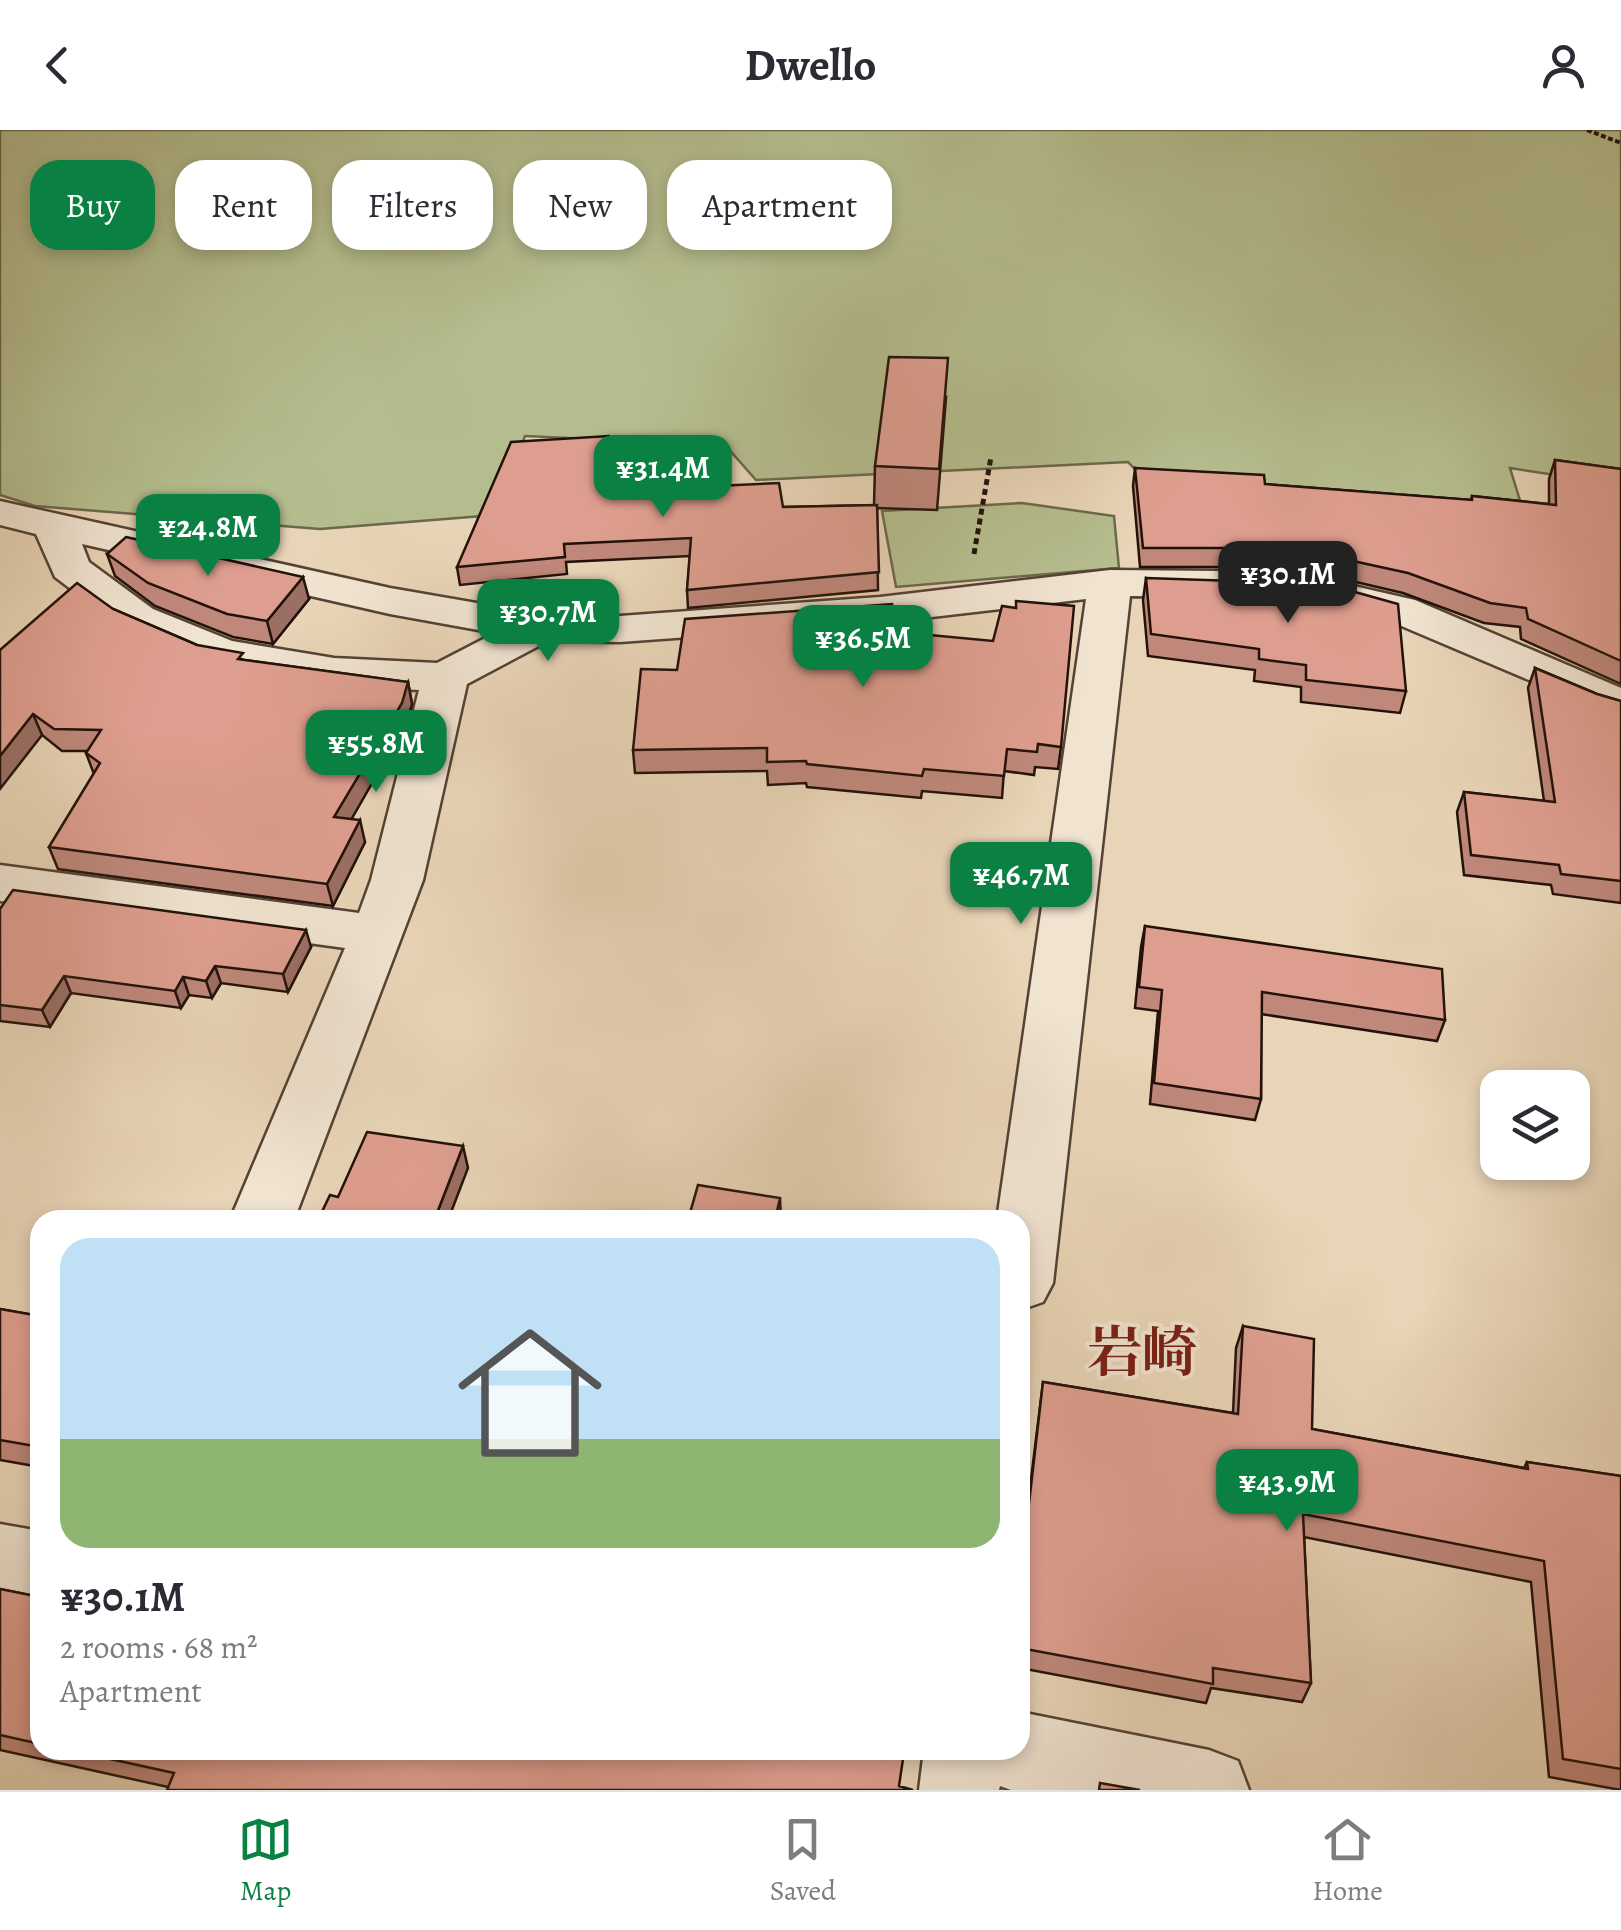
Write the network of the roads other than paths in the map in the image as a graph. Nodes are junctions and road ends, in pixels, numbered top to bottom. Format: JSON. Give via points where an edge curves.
{"nodes":[{"id":1,"x":0,"y":513,"type":"edge"},
{"id":2,"x":54,"y":526,"type":"junction"},
{"id":3,"x":1110,"y":583,"type":"junction"},
{"id":4,"x":540,"y":627,"type":"junction"},
{"id":5,"x":444,"y":677,"type":"junction"},
{"id":6,"x":1621,"y":705,"type":"edge"},
{"id":7,"x":0,"y":883,"type":"edge"},
{"id":8,"x":378,"y":934,"type":"junction"},
{"id":9,"x":266,"y":1210,"type":"edge"},
{"id":10,"x":1029,"y":1210,"type":"edge"},
{"id":11,"x":0,"y":1559,"type":"edge"},
{"id":12,"x":30,"y":1564,"type":"edge"},
{"id":13,"x":1030,"y":1754,"type":"edge"},
{"id":14,"x":963,"y":1760,"type":"edge"},
{"id":15,"x":959,"y":1790,"type":"edge"},
{"id":16,"x":1209,"y":1790,"type":"edge"}],
"edges":[{"from":1,"to":2,"type":"street"},
{"from":2,"to":4,"type":"street","via":[[390,601]]},
{"from":2,"to":5,"type":"street","via":[[70,568],[136,618],[221,652],[334,672]]},
{"from":3,"to":4,"type":"street","via":[[880,610]]},
{"from":3,"to":6,"type":"street","via":[[1328,592],[1399,609]]},
{"from":3,"to":10,"type":"street"},
{"from":4,"to":5,"type":"street"},
{"from":5,"to":8,"type":"street"},
{"from":7,"to":8,"type":"street"},
{"from":8,"to":9,"type":"street"},
{"from":11,"to":12,"type":"street"},
{"from":13,"to":16,"type":"street"},
{"from":14,"to":15,"type":"street"}]}
